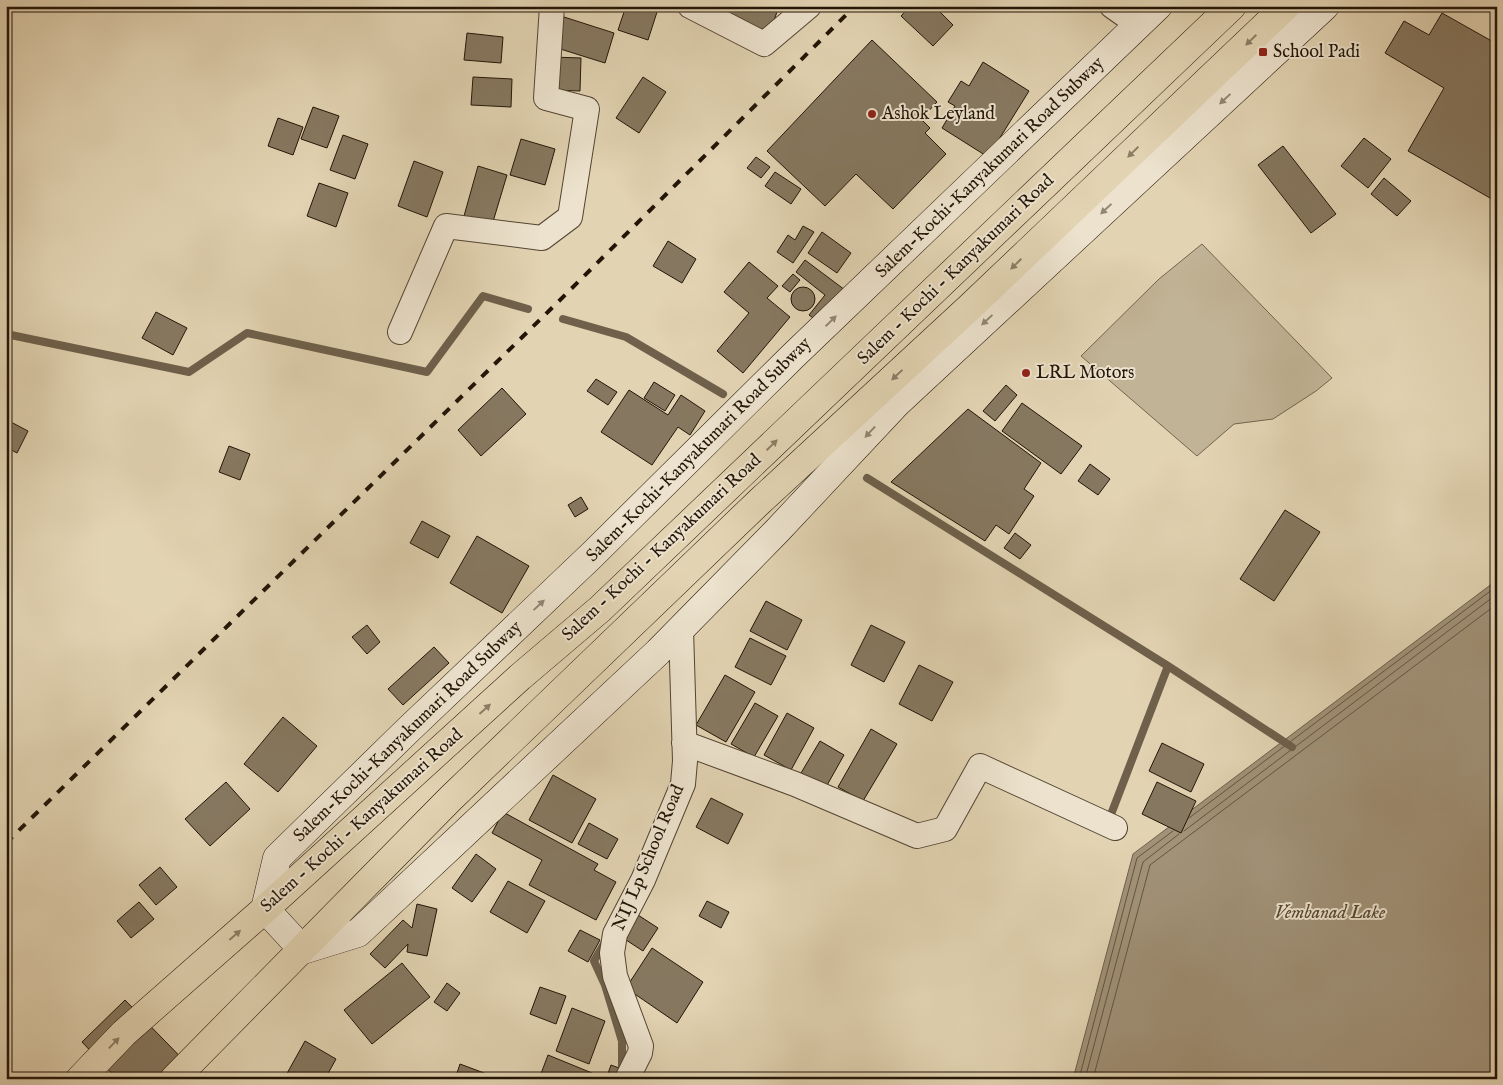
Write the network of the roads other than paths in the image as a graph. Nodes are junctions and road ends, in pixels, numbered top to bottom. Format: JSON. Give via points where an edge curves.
{"nodes":[{"id":1,"x":552,"y":6,"type":"edge"},
{"id":2,"x":690,"y":6,"type":"edge"},
{"id":3,"x":809,"y":6,"type":"edge"},
{"id":4,"x":1112,"y":6,"type":"edge"},
{"id":5,"x":1158,"y":6,"type":"edge"},
{"id":6,"x":1232,"y":6,"type":"edge"},
{"id":7,"x":1286,"y":6,"type":"edge"},
{"id":8,"x":1325,"y":6,"type":"edge"},
{"id":9,"x":1139,"y":25,"type":"junction"},
{"id":10,"x":400,"y":332,"type":"dead end"},
{"id":11,"x":681,"y":629,"type":"junction"},
{"id":12,"x":684,"y":743,"type":"junction"},
{"id":13,"x":1115,"y":828,"type":"dead end"},
{"id":14,"x":265,"y":909,"type":"junction"},
{"id":15,"x":303,"y":950,"type":"junction"},
{"id":16,"x":80,"y":1079,"type":"edge"},
{"id":17,"x":174,"y":1079,"type":"edge"},
{"id":18,"x":627,"y":1079,"type":"edge"}],
"edges":[{"from":1,"to":10,"type":"street","via":[[546,98],[587,109],[570,217],[542,238],[446,226]]},
{"from":2,"to":3,"type":"street","via":[[764,44]]},
{"from":4,"to":9,"type":"street"},
{"from":5,"to":9,"type":"street","name":"Salem-Kochi-Kanyakumari Road Subway"},
{"from":14,"to":6,"type":"highway","name":"Salem - Kochi - Kanyakumari Road","one_way":true,"via":[[600,609]]},
{"from":7,"to":15,"type":"highway","name":"Salem - Kochi - Kanyakumari Road","one_way":true,"via":[[970,307],[759,502],[450,799]]},
{"from":8,"to":11,"type":"street","one_way":true,"via":[[897,403]]},
{"from":14,"to":9,"type":"street","name":"Salem-Kochi-Kanyakumari Road Subway","one_way":true,"via":[[276,858]]},
{"from":11,"to":12,"type":"street","name":"NIJ Lp School Road"},
{"from":11,"to":15,"type":"street","via":[[358,933]]},
{"from":12,"to":13,"type":"street","via":[[795,784],[918,836],[945,830],[980,766]]},
{"from":12,"to":18,"type":"street","name":"NIJ Lp School Road","via":[[683,784],[677,801],[643,880],[615,934],[612,953],[615,976],[641,1046]]},
{"from":14,"to":15,"type":"street"},
{"from":16,"to":14,"type":"highway","name":"Salem - Kochi - Kanyakumari Road","one_way":true,"via":[[124,1033]]},
{"from":15,"to":17,"type":"highway","name":"Salem - Kochi - Kanyakumari Road"}]}
